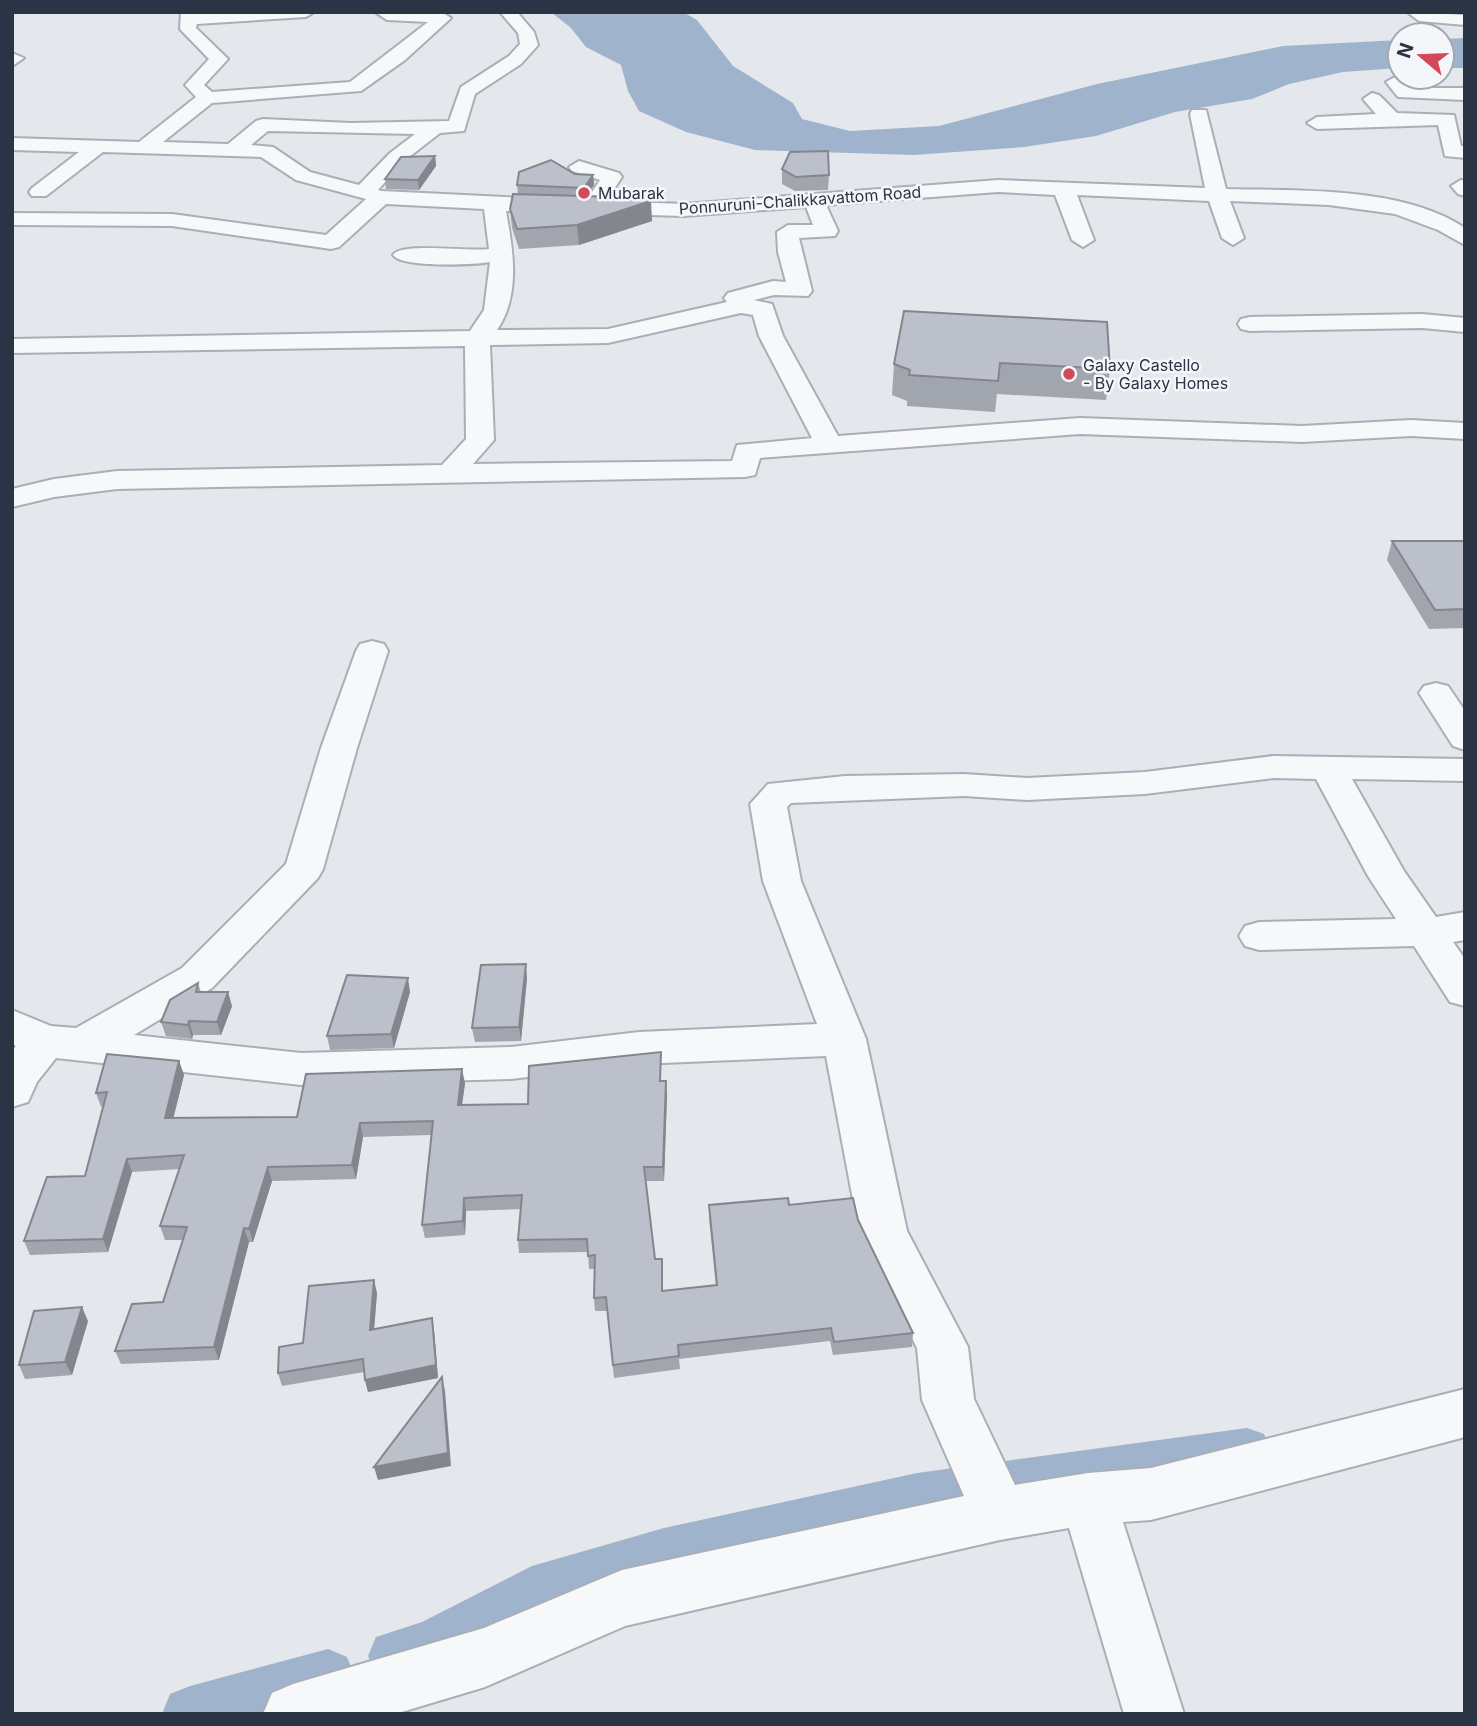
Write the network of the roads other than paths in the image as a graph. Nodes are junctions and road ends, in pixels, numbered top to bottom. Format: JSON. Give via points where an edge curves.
{"nodes":[{"id":1,"x":306,"y":12,"type":"edge"},
{"id":2,"x":383,"y":12,"type":"edge"},
{"id":3,"x":508,"y":12,"type":"edge"},
{"id":4,"x":1415,"y":12,"type":"edge"},
{"id":5,"x":446,"y":15,"type":"edge"},
{"id":6,"x":188,"y":16,"type":"edge"},
{"id":7,"x":1465,"y":20,"type":"edge"},
{"id":8,"x":1402,"y":91,"type":"edge"},
{"id":9,"x":1437,"y":94,"type":"junction"},
{"id":10,"x":1465,"y":94,"type":"edge"},
{"id":11,"x":208,"y":98,"type":"junction"},
{"id":12,"x":1372,"y":99,"type":"dead end"},
{"id":13,"x":1199,"y":114,"type":"dead end"},
{"id":14,"x":1392,"y":119,"type":"junction"},
{"id":15,"x":1447,"y":120,"type":"junction"},
{"id":16,"x":1317,"y":123,"type":"dead end"},
{"id":17,"x":436,"y":127,"type":"junction"},
{"id":18,"x":12,"y":144,"type":"edge"},
{"id":19,"x":98,"y":147,"type":"junction"},
{"id":20,"x":142,"y":148,"type":"junction"},
{"id":21,"x":232,"y":150,"type":"junction"},
{"id":22,"x":1465,"y":152,"type":"edge"},
{"id":23,"x":579,"y":167,"type":"dead end"},
{"id":24,"x":1063,"y":187,"type":"junction"},
{"id":25,"x":39,"y":192,"type":"dead end"},
{"id":26,"x":1216,"y":192,"type":"junction"},
{"id":27,"x":372,"y":195,"type":"junction"},
{"id":28,"x":813,"y":199,"type":"junction"},
{"id":29,"x":494,"y":203,"type":"junction"},
{"id":30,"x":592,"y":207,"type":"junction"},
{"id":31,"x":12,"y":219,"type":"edge"},
{"id":32,"x":1233,"y":238,"type":"dead end"},
{"id":33,"x":1464,"y":238,"type":"edge"},
{"id":34,"x":1083,"y":240,"type":"dead end"},
{"id":35,"x":502,"y":253,"type":"junction"},
{"id":36,"x":1465,"y":254,"type":"edge"},
{"id":37,"x":404,"y":255,"type":"dead end"},
{"id":38,"x":741,"y":306,"type":"junction"},
{"id":39,"x":1250,"y":324,"type":"dead end"},
{"id":40,"x":1465,"y":325,"type":"edge"},
{"id":41,"x":477,"y":338,"type":"junction"},
{"id":42,"x":12,"y":346,"type":"edge"},
{"id":43,"x":1465,"y":431,"type":"edge"},
{"id":44,"x":829,"y":445,"type":"junction"},
{"id":45,"x":450,"y":473,"type":"junction"},
{"id":46,"x":12,"y":498,"type":"edge"},
{"id":47,"x":372,"y":651,"type":"dead end"},
{"id":48,"x":1436,"y":693,"type":"dead end"},
{"id":49,"x":1465,"y":739,"type":"edge"},
{"id":50,"x":1328,"y":768,"type":"junction"},
{"id":51,"x":1465,"y":771,"type":"edge"},
{"id":52,"x":1446,"y":929,"type":"edge"},
{"id":53,"x":1259,"y":936,"type":"dead end"},
{"id":54,"x":1465,"y":991,"type":"edge"},
{"id":55,"x":47,"y":1037,"type":"edge"},
{"id":56,"x":844,"y":1039,"type":"junction"},
{"id":57,"x":12,"y":1090,"type":"edge"},
{"id":58,"x":1465,"y":1413,"type":"edge"},
{"id":59,"x":1088,"y":1499,"type":"junction"},
{"id":60,"x":1000,"y":1514,"type":"junction"},
{"id":61,"x":293,"y":1714,"type":"edge"},
{"id":62,"x":1154,"y":1714,"type":"edge"}],
"edges":[{"from":1,"to":6,"type":"street"},
{"from":2,"to":5,"type":"street"},
{"from":3,"to":17,"type":"street","via":[[528,36],[526,50],[467,91],[457,127]]},
{"from":4,"to":7,"type":"street"},
{"from":5,"to":11,"type":"street","via":[[355,87]]},
{"from":6,"to":11,"type":"street","via":[[188,29],[219,60],[194,85]]},
{"from":8,"to":9,"type":"street"},
{"from":9,"to":10,"type":"street"},
{"from":9,"to":15,"type":"street"},
{"from":11,"to":20,"type":"street"},
{"from":12,"to":14,"type":"street"},
{"from":13,"to":26,"type":"street"},
{"from":14,"to":15,"type":"street"},
{"from":14,"to":16,"type":"street"},
{"from":15,"to":22,"type":"street","via":[[1452,152]]},
{"from":17,"to":21,"type":"street","via":[[263,125]]},
{"from":17,"to":27,"type":"street","via":[[397,157]]},
{"from":18,"to":19,"type":"street","name":"Ponnuruni-Chalikkavattom Road"},
{"from":19,"to":20,"type":"street","name":"Ponnuruni-Chalikkavattom Road"},
{"from":19,"to":25,"type":"street"},
{"from":20,"to":21,"type":"street","name":"Ponnuruni-Chalikkavattom Road"},
{"from":21,"to":27,"type":"street","name":"Ponnuruni-Chalikkavattom Road","via":[[266,151],[303,176]]},
{"from":23,"to":30,"type":"street","via":[[612,177]]},
{"from":24,"to":26,"type":"street","name":"Ponnuruni-Chalikkavattom Road"},
{"from":24,"to":28,"type":"street","name":"Ponnuruni-Chalikkavattom Road","via":[[998,186]]},
{"from":24,"to":34,"type":"street"},
{"from":26,"to":32,"type":"street"},
{"from":26,"to":33,"type":"street","name":"Ponnuruni-Chalikkavattom Road","via":[[1399,208],[1446,225]]},
{"from":27,"to":29,"type":"street","name":"Ponnuruni-Chalikkavattom Road"},
{"from":27,"to":31,"type":"street","via":[[331,242],[172,220]]},
{"from":28,"to":30,"type":"street","name":"Ponnuruni-Chalikkavattom Road","via":[[684,210]]},
{"from":28,"to":38,"type":"street","via":[[827,231],[788,232],[800,292],[773,288],[736,297]]},
{"from":29,"to":30,"type":"street","name":"Ponnuruni-Chalikkavattom Road"},
{"from":29,"to":35,"type":"street"},
{"from":33,"to":36,"type":"street"},
{"from":35,"to":37,"type":"street","via":[[475,258]]},
{"from":35,"to":41,"type":"street","via":[[499,294],[489,328]]},
{"from":38,"to":41,"type":"street","via":[[608,336]]},
{"from":38,"to":44,"type":"street","via":[[764,309],[771,336]]},
{"from":39,"to":40,"type":"street","via":[[1422,321]]},
{"from":41,"to":42,"type":"street"},
{"from":41,"to":45,"type":"street","via":[[480,440]]},
{"from":43,"to":44,"type":"street","via":[[1411,428],[1302,434],[1080,426]]},
{"from":44,"to":45,"type":"street","via":[[747,451],[745,469]]},
{"from":45,"to":46,"type":"street","via":[[117,480]]},
{"from":47,"to":55,"type":"street","via":[[304,869],[197,978]]},
{"from":48,"to":49,"type":"street"},
{"from":50,"to":51,"type":"street"},
{"from":50,"to":52,"type":"street","via":[[1387,876]]},
{"from":50,"to":56,"type":"street","via":[[1273,767],[1145,783],[1027,789],[964,785],[781,792],[768,804],[782,881]]},
{"from":52,"to":53,"type":"street"},
{"from":52,"to":54,"type":"street"},
{"from":55,"to":56,"type":"street","via":[[301,1069],[511,1063],[639,1048]]},
{"from":55,"to":57,"type":"street"},
{"from":56,"to":60,"type":"street","via":[[883,1232],[942,1347],[948,1401]]},
{"from":58,"to":59,"type":"street","via":[[1151,1494]]},
{"from":59,"to":60,"type":"street"},
{"from":59,"to":62,"type":"street"},
{"from":60,"to":61,"type":"street","via":[[622,1598],[485,1657]]}]}
